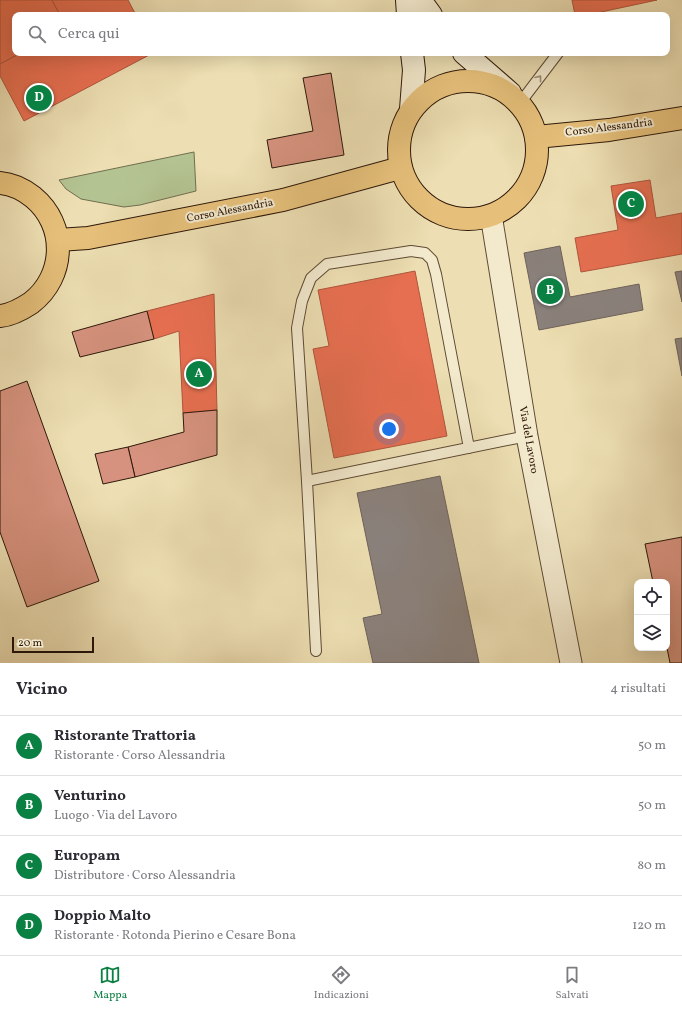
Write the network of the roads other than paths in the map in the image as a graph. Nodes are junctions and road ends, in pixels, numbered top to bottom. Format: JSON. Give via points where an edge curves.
{"nodes":[{"id":1,"x":407,"y":0,"type":"edge"},
{"id":2,"x":420,"y":0,"type":"edge"},
{"id":3,"x":408,"y":12,"type":"edge"},
{"id":4,"x":429,"y":12,"type":"edge"},
{"id":5,"x":412,"y":56,"type":"edge"},
{"id":6,"x":467,"y":56,"type":"edge"},
{"id":7,"x":555,"y":56,"type":"edge"},
{"id":8,"x":515,"y":98,"type":"junction"},
{"id":9,"x":411,"y":109,"type":"junction"},
{"id":10,"x":682,"y":118,"type":"edge"},
{"id":11,"x":536,"y":137,"type":"junction"},
{"id":12,"x":400,"y":168,"type":"junction"},
{"id":13,"x":0,"y":182,"type":"edge"},
{"id":14,"x":491,"y":215,"type":"junction"},
{"id":15,"x":58,"y":240,"type":"junction"},
{"id":16,"x":1,"y":317,"type":"edge"},
{"id":17,"x":527,"y":436,"type":"junction"},
{"id":18,"x":469,"y":448,"type":"junction"},
{"id":19,"x":307,"y":481,"type":"junction"},
{"id":20,"x":316,"y":651,"type":"dead end"},
{"id":21,"x":571,"y":663,"type":"edge"}],
"edges":[{"from":1,"to":3,"type":"street"},
{"from":2,"to":4,"type":"street"},
{"from":5,"to":9,"type":"street","via":[[414,70]]},
{"from":6,"to":8,"type":"street"},
{"from":8,"to":7,"type":"lane","one_way":true},
{"from":8,"to":9,"type":"main road","via":[[490,84],[468,80],[446,83],[427,93]]},
{"from":8,"to":11,"type":"main road","via":[[530,119]]},
{"from":9,"to":12,"type":"main road","via":[[401,127],[397,147]]},
{"from":10,"to":11,"type":"main road","name":"Corso Alessandria","via":[[609,130]]},
{"from":11,"to":14,"type":"main road","via":[[537,156],[532,176],[523,193],[508,206]]},
{"from":12,"to":14,"type":"main road","via":[[409,188],[425,205],[446,216],[468,219]]},
{"from":12,"to":15,"type":"main road","name":"Corso Alessandria","via":[[283,200],[88,238]]},
{"from":13,"to":15,"type":"main road","via":[[26,191],[41,204],[52,220]]},
{"from":14,"to":17,"type":"street","name":"Via del Lavoro"},
{"from":15,"to":16,"type":"main road","via":[[57,260],[51,279],[39,296],[23,309]]},
{"from":17,"to":18,"type":"lane"},
{"from":17,"to":21,"type":"street","name":"Via del Lavoro"},
{"from":18,"to":19,"type":"lane"},
{"from":18,"to":19,"type":"lane","via":[[432,260],[425,253],[411,251],[327,264],[310,278],[297,328]]},
{"from":19,"to":20,"type":"lane"}]}
